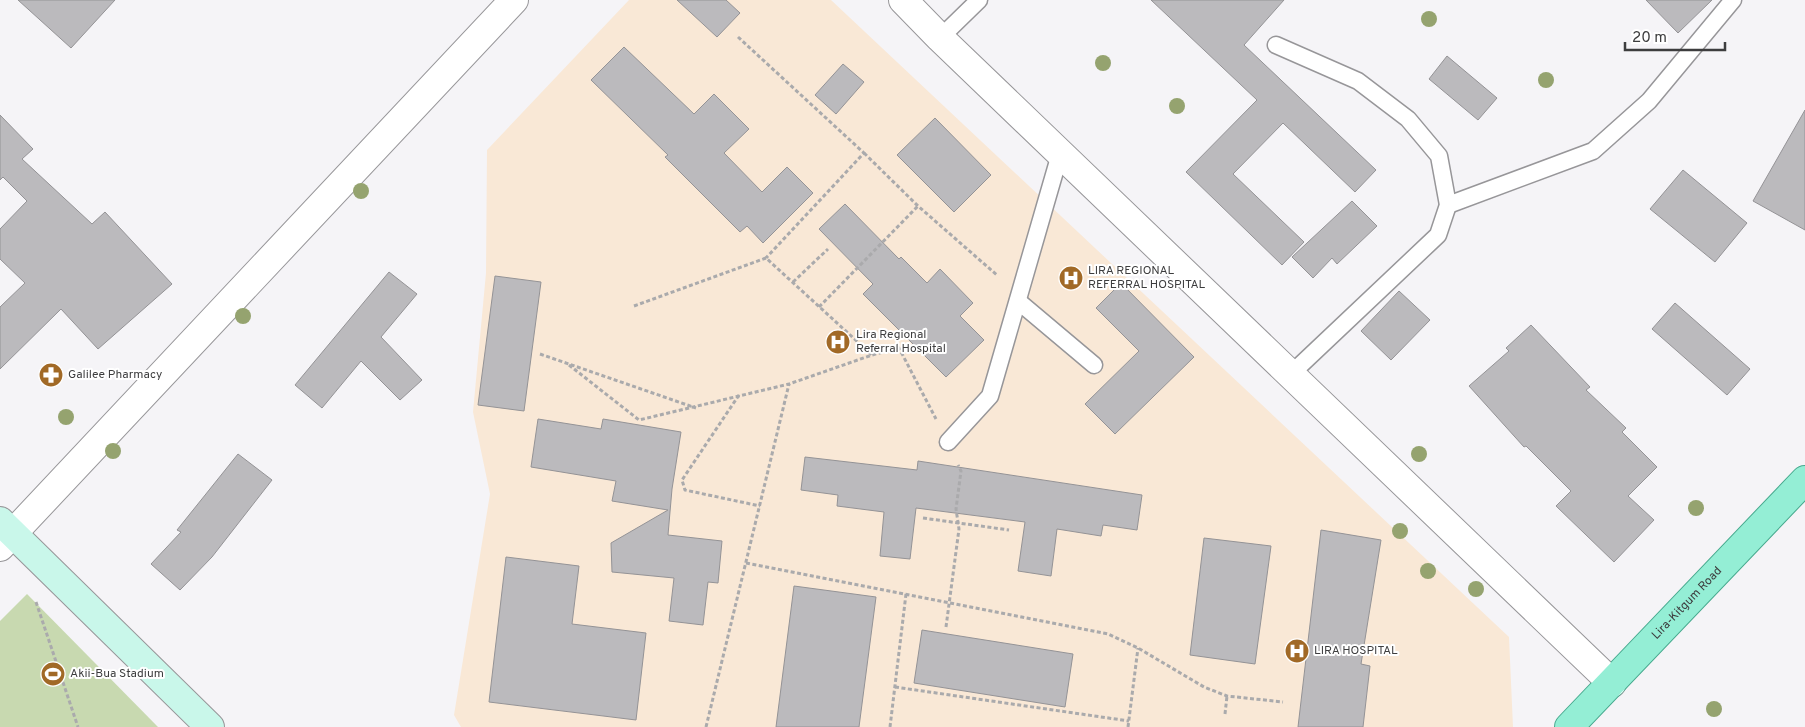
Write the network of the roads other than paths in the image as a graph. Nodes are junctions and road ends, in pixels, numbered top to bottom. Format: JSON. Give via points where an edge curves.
{"nodes":[{"id":1,"x":514,"y":0,"type":"edge"},
{"id":2,"x":904,"y":0,"type":"edge"},
{"id":3,"x":979,"y":0,"type":"edge"},
{"id":4,"x":1733,"y":0,"type":"edge"},
{"id":5,"x":940,"y":38,"type":"junction"},
{"id":6,"x":1276,"y":45,"type":"dead end"},
{"id":7,"x":1060,"y":154,"type":"junction"},
{"id":8,"x":1448,"y":205,"type":"junction"},
{"id":9,"x":1019,"y":298,"type":"junction"},
{"id":10,"x":1094,"y":365,"type":"dead end"},
{"id":11,"x":1291,"y":374,"type":"junction"},
{"id":12,"x":948,"y":442,"type":"road end"},
{"id":13,"x":1805,"y":480,"type":"edge"},
{"id":14,"x":4,"y":534,"type":"edge"},
{"id":15,"x":1612,"y":682,"type":"junction"},
{"id":16,"x":210,"y":727,"type":"edge"},
{"id":17,"x":1569,"y":727,"type":"edge"}],
"edges":[{"from":1,"to":14,"type":"street"},
{"from":2,"to":5,"type":"street"},
{"from":3,"to":5,"type":"lane"},
{"from":4,"to":8,"type":"lane","via":[[1649,101],[1593,151]]},
{"from":5,"to":7,"type":"street"},
{"from":6,"to":8,"type":"lane","via":[[1358,81],[1408,119],[1439,156]]},
{"from":7,"to":9,"type":"lane"},
{"from":7,"to":11,"type":"street"},
{"from":8,"to":11,"type":"lane","via":[[1438,235]]},
{"from":9,"to":10,"type":"lane"},
{"from":9,"to":12,"type":"lane","via":[[990,396]]},
{"from":11,"to":15,"type":"street"},
{"from":13,"to":15,"type":"main road","name":"Lira-Kitgum Road"},
{"from":14,"to":16,"type":"main road"},
{"from":15,"to":17,"type":"main road","name":"Lira-Kitgum Road"}]}
